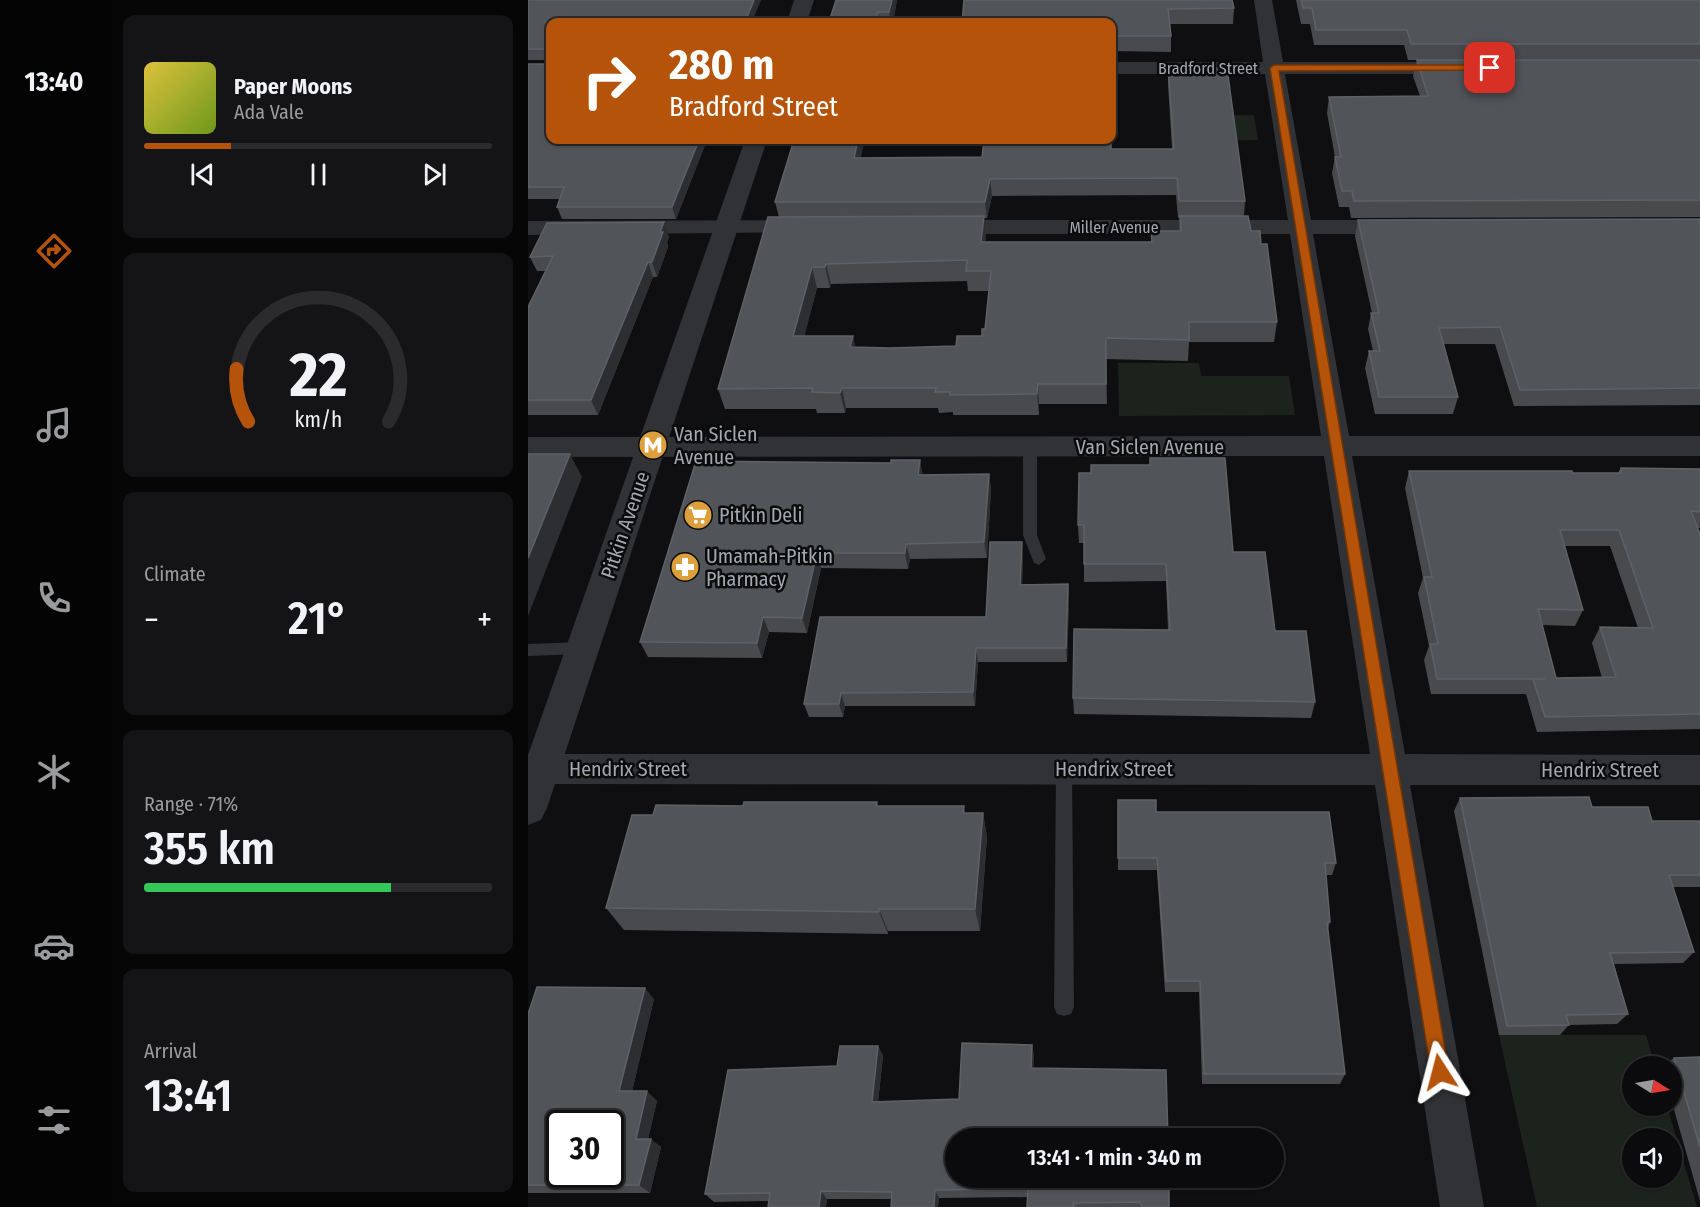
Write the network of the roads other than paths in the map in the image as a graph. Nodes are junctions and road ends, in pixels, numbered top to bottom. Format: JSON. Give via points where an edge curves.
{"nodes":[{"id":1,"x":804,"y":0,"type":"edge"},
{"id":2,"x":1263,"y":0,"type":"edge"},
{"id":3,"x":798,"y":18,"type":"edge"},
{"id":4,"x":1116,"y":68,"type":"edge"},
{"id":5,"x":1274,"y":68,"type":"junction"},
{"id":6,"x":1478,"y":68,"type":"edge"},
{"id":7,"x":755,"y":144,"type":"edge"},
{"id":8,"x":1301,"y":226,"type":"junction"},
{"id":9,"x":1427,"y":226,"type":"edge"},
{"id":10,"x":726,"y":227,"type":"junction"},
{"id":11,"x":831,"y":227,"type":"edge"},
{"id":12,"x":914,"y":227,"type":"edge"},
{"id":13,"x":528,"y":228,"type":"edge"},
{"id":14,"x":1700,"y":446,"type":"edge"},
{"id":15,"x":528,"y":447,"type":"edge"},
{"id":16,"x":652,"y":447,"type":"junction"},
{"id":17,"x":1030,"y":447,"type":"junction"},
{"id":18,"x":1336,"y":447,"type":"junction"},
{"id":19,"x":1039,"y":559,"type":"dead end"},
{"id":20,"x":583,"y":648,"type":"junction"},
{"id":21,"x":528,"y":650,"type":"edge"},
{"id":22,"x":535,"y":769,"type":"edge"},
{"id":23,"x":1064,"y":769,"type":"junction"},
{"id":24,"x":1390,"y":769,"type":"junction"},
{"id":25,"x":1700,"y":770,"type":"edge"},
{"id":26,"x":528,"y":808,"type":"edge"},
{"id":27,"x":1064,"y":1007,"type":"dead end"},
{"id":28,"x":1462,"y":1207,"type":"edge"}],
"edges":[{"from":1,"to":3,"type":"street"},
{"from":2,"to":5,"type":"street"},
{"from":4,"to":5,"type":"street","name":"Bradford Street"},
{"from":5,"to":6,"type":"street","name":"Bradford Street"},
{"from":5,"to":8,"type":"street"},
{"from":7,"to":10,"type":"street","name":"Pitkin Avenue"},
{"from":8,"to":9,"type":"street","name":"Miller Avenue"},
{"from":8,"to":12,"type":"street","name":"Miller Avenue"},
{"from":8,"to":18,"type":"street"},
{"from":10,"to":11,"type":"street"},
{"from":10,"to":13,"type":"street"},
{"from":10,"to":16,"type":"street","name":"Pitkin Avenue"},
{"from":14,"to":18,"type":"street","name":"Van Siclen Avenue"},
{"from":15,"to":16,"type":"street","name":"Van Siclen Avenue"},
{"from":16,"to":17,"type":"street","name":"Van Siclen Avenue"},
{"from":16,"to":20,"type":"street","name":"Pitkin Avenue"},
{"from":17,"to":18,"type":"street","name":"Van Siclen Avenue"},
{"from":17,"to":19,"type":"lane","via":[[1030,535]]},
{"from":18,"to":24,"type":"street"},
{"from":20,"to":21,"type":"lane"},
{"from":20,"to":22,"type":"street","name":"Pitkin Avenue"},
{"from":22,"to":23,"type":"street","name":"Hendrix Street"},
{"from":22,"to":26,"type":"street","name":"Pitkin Avenue"},
{"from":23,"to":24,"type":"street","name":"Hendrix Street"},
{"from":23,"to":27,"type":"lane"},
{"from":24,"to":25,"type":"street","name":"Hendrix Street"},
{"from":24,"to":28,"type":"street"}]}
